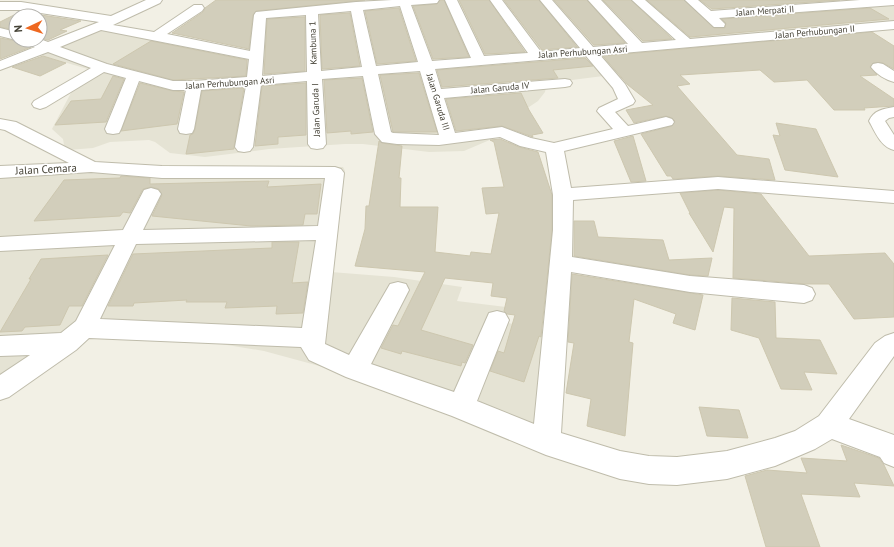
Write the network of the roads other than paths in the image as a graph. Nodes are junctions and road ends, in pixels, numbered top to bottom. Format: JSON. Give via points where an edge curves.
{"nodes":[{"id":1,"x":33,"y":0,"type":"edge"},
{"id":2,"x":156,"y":0,"type":"edge"},
{"id":3,"x":433,"y":0,"type":"edge"},
{"id":4,"x":451,"y":0,"type":"edge"},
{"id":5,"x":496,"y":0,"type":"edge"},
{"id":6,"x":546,"y":0,"type":"edge"},
{"id":7,"x":594,"y":0,"type":"edge"},
{"id":8,"x":638,"y":0,"type":"edge"},
{"id":9,"x":691,"y":0,"type":"edge"},
{"id":10,"x":810,"y":0,"type":"edge"},
{"id":11,"x":404,"y":2,"type":"junction"},
{"id":12,"x":894,"y":2,"type":"edge"},
{"id":13,"x":0,"y":6,"type":"edge"},
{"id":14,"x":20,"y":6,"type":"junction"},
{"id":15,"x":356,"y":6,"type":"junction"},
{"id":16,"x":822,"y":7,"type":"junction"},
{"id":17,"x":198,"y":8,"type":"dead end"},
{"id":18,"x":312,"y":10,"type":"junction"},
{"id":19,"x":0,"y":15,"type":"edge"},
{"id":20,"x":708,"y":15,"type":"junction"},
{"id":21,"x":113,"y":20,"type":"junction"},
{"id":22,"x":894,"y":25,"type":"edge"},
{"id":23,"x":100,"y":26,"type":"junction"},
{"id":24,"x":858,"y":29,"type":"junction"},
{"id":25,"x":156,"y":36,"type":"junction"},
{"id":26,"x":737,"y":39,"type":"junction"},
{"id":27,"x":688,"y":44,"type":"junction"},
{"id":28,"x":48,"y":47,"type":"joint"},
{"id":29,"x":45,"y":48,"type":"edge"},
{"id":30,"x":639,"y":48,"type":"junction"},
{"id":31,"x":591,"y":52,"type":"junction"},
{"id":32,"x":255,"y":56,"type":"junction"},
{"id":33,"x":537,"y":56,"type":"junction"},
{"id":34,"x":479,"y":60,"type":"junction"},
{"id":35,"x":426,"y":65,"type":"junction"},
{"id":36,"x":0,"y":66,"type":"edge"},
{"id":37,"x":102,"y":67,"type":"junction"},
{"id":38,"x":878,"y":67,"type":"dead end"},
{"id":39,"x":370,"y":71,"type":"junction"},
{"id":40,"x":134,"y":76,"type":"junction"},
{"id":41,"x":314,"y":76,"type":"junction"},
{"id":42,"x":894,"y":78,"type":"edge"},
{"id":43,"x":254,"y":81,"type":"junction"},
{"id":44,"x":565,"y":83,"type":"dead end"},
{"id":45,"x":194,"y":86,"type":"junction"},
{"id":46,"x":435,"y":94,"type":"junction"},
{"id":47,"x":40,"y":104,"type":"dead end"},
{"id":48,"x":894,"y":112,"type":"edge"},
{"id":49,"x":666,"y":122,"type":"dead end"},
{"id":50,"x":0,"y":124,"type":"edge"},
{"id":51,"x":113,"y":129,"type":"dead end"},
{"id":52,"x":186,"y":129,"type":"dead end"},
{"id":53,"x":624,"y":131,"type":"junction"},
{"id":54,"x":449,"y":139,"type":"junction"},
{"id":55,"x":317,"y":144,"type":"dead end"},
{"id":56,"x":894,"y":144,"type":"edge"},
{"id":57,"x":244,"y":147,"type":"dead end"},
{"id":58,"x":554,"y":148,"type":"junction"},
{"id":59,"x":91,"y":167,"type":"junction"},
{"id":60,"x":0,"y":172,"type":"edge"},
{"id":61,"x":151,"y":194,"type":"dead end"},
{"id":62,"x":563,"y":195,"type":"junction"},
{"id":63,"x":894,"y":197,"type":"edge"},
{"id":64,"x":328,"y":233,"type":"junction"},
{"id":65,"x":130,"y":237,"type":"junction"},
{"id":66,"x":0,"y":244,"type":"edge"},
{"id":67,"x":561,"y":263,"type":"junction"},
{"id":68,"x":398,"y":290,"type":"dead end"},
{"id":69,"x":804,"y":294,"type":"dead end"},
{"id":70,"x":497,"y":320,"type":"dead end"},
{"id":71,"x":76,"y":335,"type":"junction"},
{"id":72,"x":313,"y":338,"type":"junction"},
{"id":73,"x":894,"y":343,"type":"edge"},
{"id":74,"x":0,"y":346,"type":"edge"},
{"id":75,"x":355,"y":369,"type":"junction"},
{"id":76,"x":0,"y":389,"type":"edge"},
{"id":77,"x":460,"y":408,"type":"junction"},
{"id":78,"x":829,"y":425,"type":"junction"},
{"id":79,"x":546,"y":442,"type":"junction"},
{"id":80,"x":894,"y":453,"type":"edge"}],
"edges":[{"from":1,"to":14,"type":"street"},
{"from":2,"to":21,"type":"street"},
{"from":3,"to":11,"type":"street"},
{"from":4,"to":34,"type":"street"},
{"from":5,"to":33,"type":"street"},
{"from":6,"to":31,"type":"street"},
{"from":7,"to":30,"type":"street"},
{"from":8,"to":27,"type":"street"},
{"from":9,"to":20,"type":"street"},
{"from":10,"to":16,"type":"street"},
{"from":11,"to":15,"type":"street"},
{"from":11,"to":35,"type":"street","name":"Jalan Garuda III"},
{"from":12,"to":16,"type":"street","name":"Jalan Merpati II"},
{"from":13,"to":14,"type":"street"},
{"from":14,"to":19,"type":"street"},
{"from":14,"to":21,"type":"street"},
{"from":15,"to":18,"type":"street"},
{"from":15,"to":39,"type":"street"},
{"from":16,"to":20,"type":"street","name":"Jalan Merpati II"},
{"from":16,"to":24,"type":"street"},
{"from":17,"to":25,"type":"street"},
{"from":18,"to":32,"type":"street","via":[[260,15]]},
{"from":18,"to":41,"type":"street","name":"Kambuna 1"},
{"from":20,"to":26,"type":"street"},
{"from":21,"to":23,"type":"street"},
{"from":22,"to":24,"type":"street","name":"Jalan Perhubungan II"},
{"from":23,"to":25,"type":"street"},
{"from":23,"to":28,"type":"street"},
{"from":24,"to":26,"type":"street","name":"Jalan Perhubungan II"},
{"from":25,"to":32,"type":"street"},
{"from":26,"to":27,"type":"street","name":"Jalan Perhubungan Asri"},
{"from":27,"to":30,"type":"street","name":"Jalan Perhubungan Asri"},
{"from":28,"to":37,"type":"street","name":"Jalan Perhubungan Asri"},
{"from":29,"to":36,"type":"street"},
{"from":30,"to":31,"type":"street","name":"Jalan Perhubungan Asri"},
{"from":31,"to":33,"type":"street","name":"Jalan Perhubungan Asri"},
{"from":31,"to":53,"type":"street","via":[[620,87],[627,101],[604,111]]},
{"from":32,"to":43,"type":"street"},
{"from":33,"to":34,"type":"street","name":"Jalan Perhubungan Asri"},
{"from":34,"to":35,"type":"street","name":"Jalan Perhubungan Asri"},
{"from":35,"to":39,"type":"street","name":"Jalan Perhubungan Asri"},
{"from":35,"to":46,"type":"street","name":"Jalan Garuda III"},
{"from":37,"to":40,"type":"street","name":"Jalan Perhubungan Asri"},
{"from":37,"to":47,"type":"street"},
{"from":38,"to":42,"type":"street"},
{"from":39,"to":41,"type":"street","name":"Jalan Perhubungan Asri"},
{"from":39,"to":54,"type":"street","via":[[383,134],[388,138],[397,139]]},
{"from":40,"to":45,"type":"street","name":"Jalan Perhubungan Asri","via":[[173,85]]},
{"from":40,"to":51,"type":"street"},
{"from":41,"to":43,"type":"street","name":"Jalan Perhubungan Asri"},
{"from":41,"to":55,"type":"street","name":"Jalan Garuda I"},
{"from":43,"to":45,"type":"street","name":"Jalan Perhubungan Asri"},
{"from":43,"to":57,"type":"street"},
{"from":44,"to":46,"type":"street","name":"Jalan Garuda IV"},
{"from":45,"to":52,"type":"street"},
{"from":46,"to":54,"type":"street","name":"Jalan Garuda III"},
{"from":48,"to":56,"type":"street","via":[[884,114],[877,121]]},
{"from":49,"to":53,"type":"street"},
{"from":50,"to":59,"type":"street","via":[[10,126]]},
{"from":53,"to":58,"type":"street"},
{"from":54,"to":58,"type":"street","via":[[502,132],[526,142]]},
{"from":58,"to":62,"type":"street","via":[[558,157]]},
{"from":59,"to":60,"type":"street","name":"Jalan Cemara"},
{"from":59,"to":64,"type":"street","name":"Jalan Cemara","via":[[162,172],[334,173],[336,176]]},
{"from":61,"to":65,"type":"street"},
{"from":62,"to":63,"type":"street","via":[[718,182]]},
{"from":62,"to":67,"type":"street"},
{"from":64,"to":65,"type":"street"},
{"from":64,"to":72,"type":"street"},
{"from":65,"to":66,"type":"street"},
{"from":65,"to":71,"type":"street"},
{"from":67,"to":69,"type":"street","via":[[690,284]]},
{"from":67,"to":79,"type":"street"},
{"from":68,"to":75,"type":"street"},
{"from":70,"to":77,"type":"street"},
{"from":71,"to":72,"type":"street"},
{"from":71,"to":74,"type":"street"},
{"from":71,"to":76,"type":"street"},
{"from":72,"to":75,"type":"street","via":[[313,347],[318,353]]},
{"from":73,"to":78,"type":"street","via":[[884,350]]},
{"from":75,"to":77,"type":"street"},
{"from":77,"to":79,"type":"street"},
{"from":78,"to":79,"type":"street","via":[[805,440],[775,452],[727,465],[677,471],[620,465]]},
{"from":78,"to":80,"type":"street","via":[[890,447]]}]}
